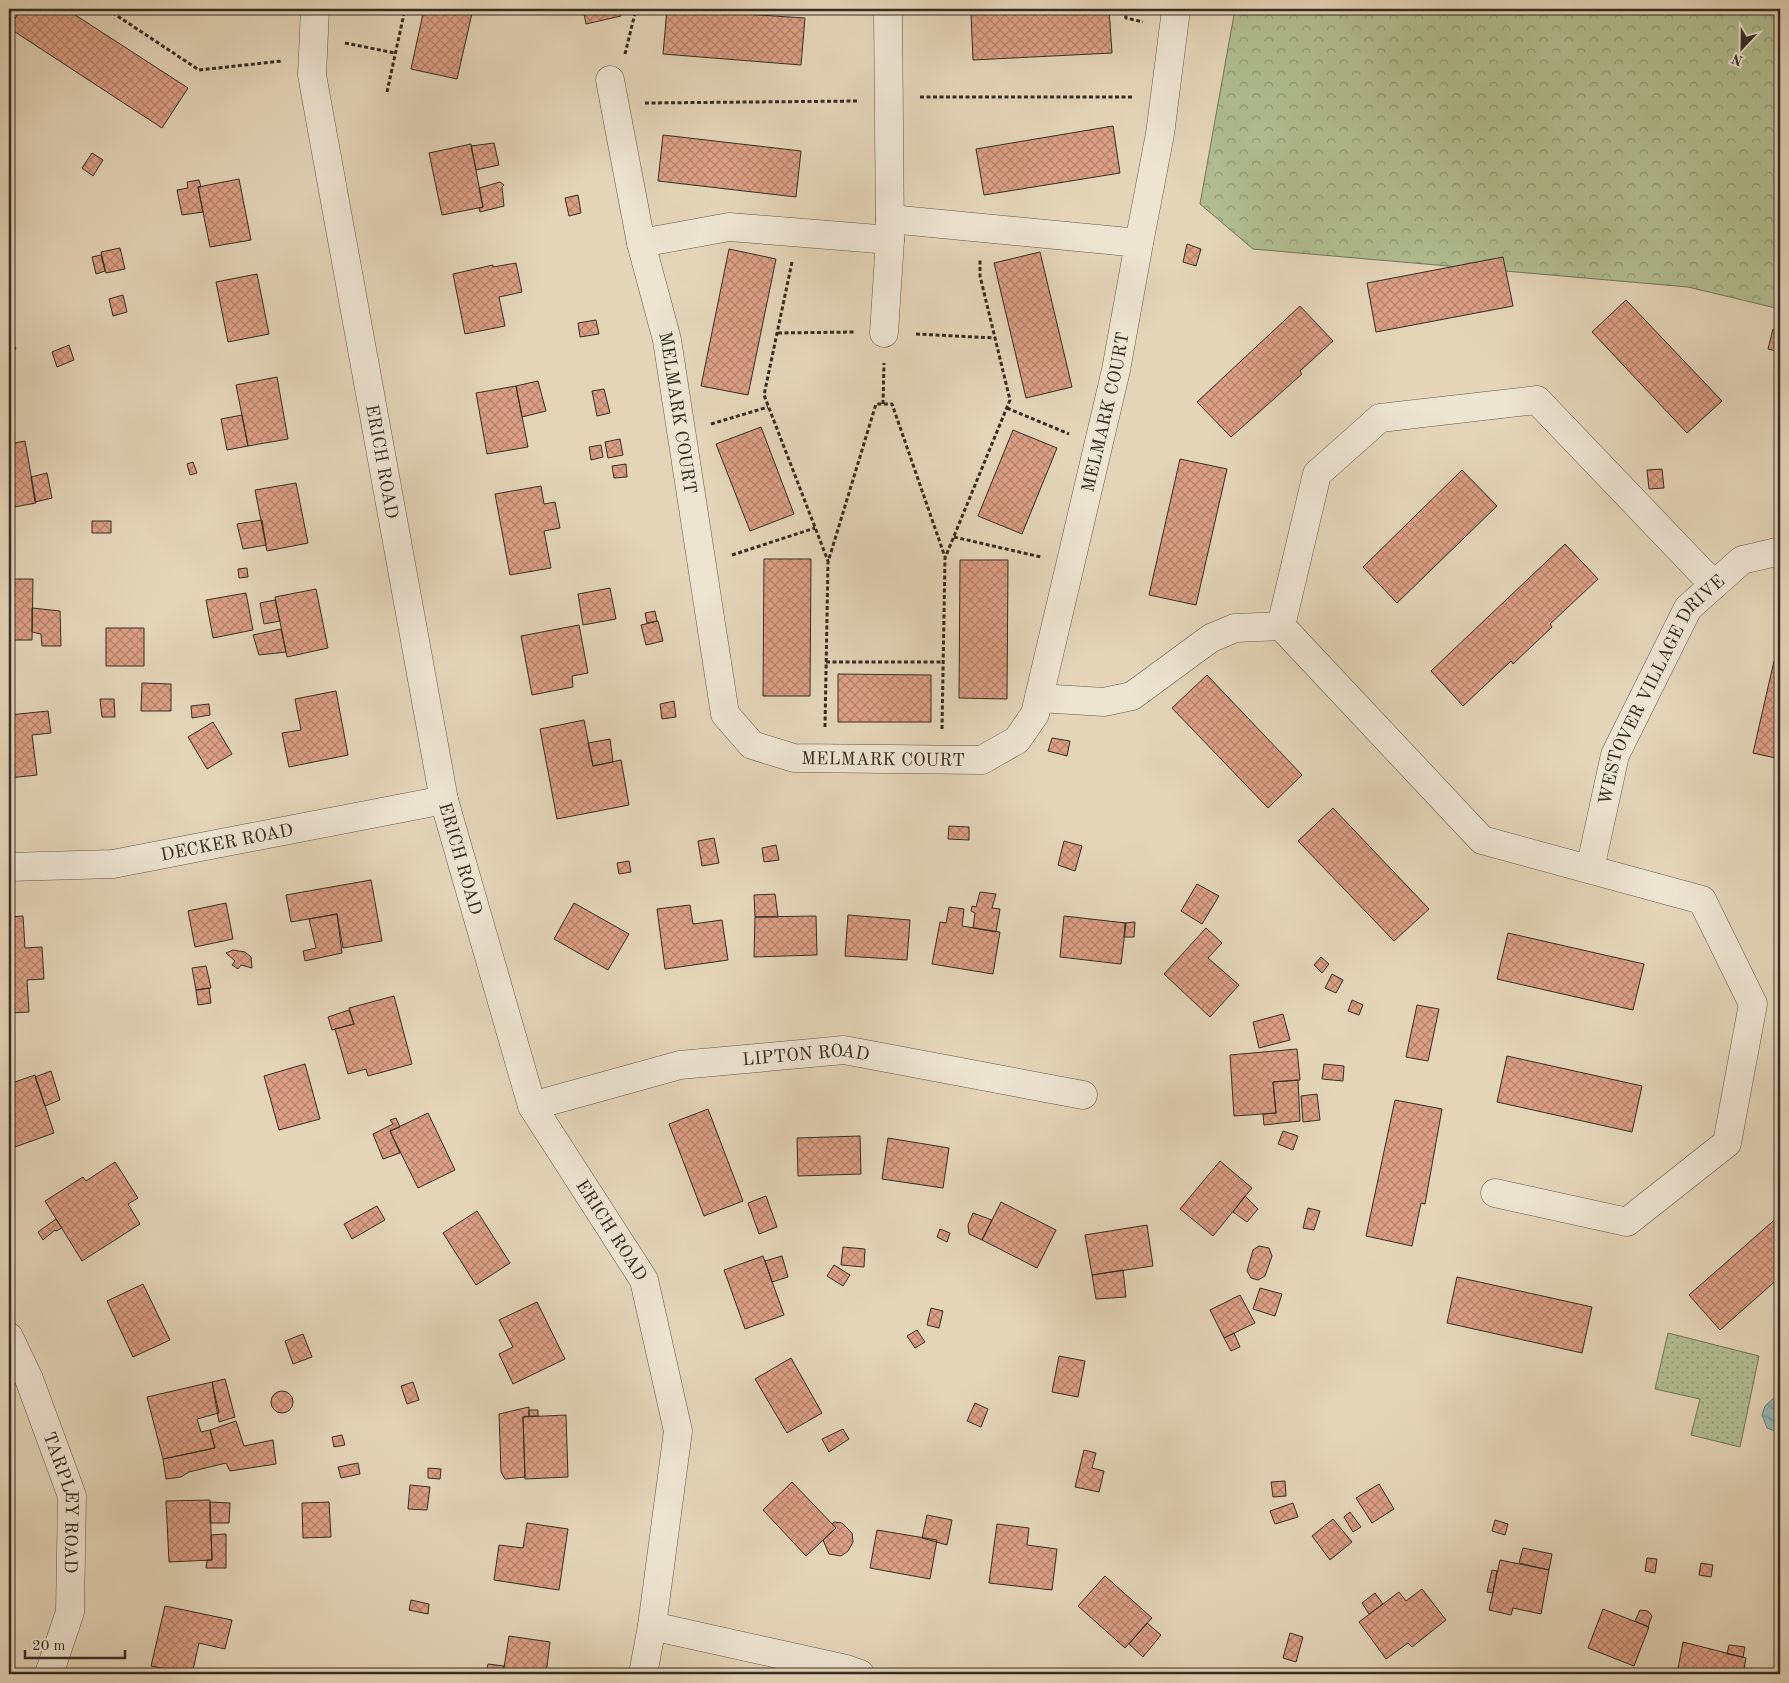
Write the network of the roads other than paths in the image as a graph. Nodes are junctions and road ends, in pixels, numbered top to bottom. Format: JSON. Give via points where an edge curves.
{"nodes":[{"id":1,"x":315,"y":9,"type":"edge"},
{"id":2,"x":888,"y":9,"type":"edge"},
{"id":3,"x":1176,"y":10,"type":"dead end"},
{"id":4,"x":610,"y":80,"type":"dead end"},
{"id":5,"x":890,"y":229,"type":"junction"},
{"id":6,"x":641,"y":243,"type":"junction"},
{"id":7,"x":1140,"y":243,"type":"junction"},
{"id":8,"x":884,"y":333,"type":"dead end"},
{"id":9,"x":1780,"y":551,"type":"edge"},
{"id":10,"x":1714,"y":585,"type":"junction"},
{"id":11,"x":1281,"y":626,"type":"junction"},
{"id":12,"x":1039,"y":698,"type":"junction"},
{"id":13,"x":444,"y":800,"type":"junction"},
{"id":14,"x":9,"y":867,"type":"edge"},
{"id":15,"x":1590,"y":869,"type":"junction"},
{"id":16,"x":1082,"y":1094,"type":"dead end"},
{"id":17,"x":532,"y":1106,"type":"junction"},
{"id":18,"x":1495,"y":1193,"type":"dead end"},
{"id":19,"x":9,"y":1337,"type":"edge"},
{"id":20,"x":652,"y":1626,"type":"junction"},
{"id":21,"x":49,"y":1674,"type":"edge"},
{"id":22,"x":643,"y":1674,"type":"edge"},
{"id":23,"x":860,"y":1674,"type":"edge"}],
"edges":[{"from":1,"to":13,"type":"street","name":"ERICH ROAD","via":[[312,75]]},
{"from":2,"to":5,"type":"street"},
{"from":3,"to":7,"type":"street","name":"MELMARK COURT","via":[[1160,134]]},
{"from":4,"to":6,"type":"street","name":"MELMARK COURT"},
{"from":5,"to":6,"type":"street","via":[[729,227]]},
{"from":5,"to":7,"type":"street"},
{"from":5,"to":8,"type":"street"},
{"from":6,"to":12,"type":"street","name":"MELMARK COURT","via":[[667,340],[725,714],[752,745],[794,758],[982,760],[1017,740],[1035,714]]},
{"from":7,"to":12,"type":"street","name":"MELMARK COURT","via":[[1116,370]]},
{"from":9,"to":10,"type":"street","name":"WESTOVER VILLAGE DRIVE","via":[[1742,560]]},
{"from":10,"to":11,"type":"street","via":[[1537,400],[1380,418],[1366,430],[1317,474]]},
{"from":10,"to":15,"type":"street","name":"WESTOVER VILLAGE DRIVE","via":[[1688,608],[1615,755]]},
{"from":11,"to":12,"type":"street","via":[[1235,628],[1211,638],[1132,696],[1104,702]]},
{"from":11,"to":15,"type":"street","via":[[1482,840]]},
{"from":13,"to":14,"type":"street","name":"DECKER ROAD","via":[[113,864]]},
{"from":13,"to":17,"type":"street","name":"ERICH ROAD"},
{"from":15,"to":18,"type":"street","via":[[1702,900],[1753,1004],[1727,1142],[1627,1222]]},
{"from":16,"to":17,"type":"street","name":"LIPTON ROAD","via":[[844,1050],[680,1065]]},
{"from":17,"to":20,"type":"street","name":"ERICH ROAD","via":[[644,1280],[678,1432]]},
{"from":19,"to":21,"type":"street","name":"TARPLEY ROAD","via":[[29,1379],[72,1496],[70,1612]]},
{"from":20,"to":22,"type":"street","name":"ERICH ROAD"},
{"from":20,"to":23,"type":"street"}]}
